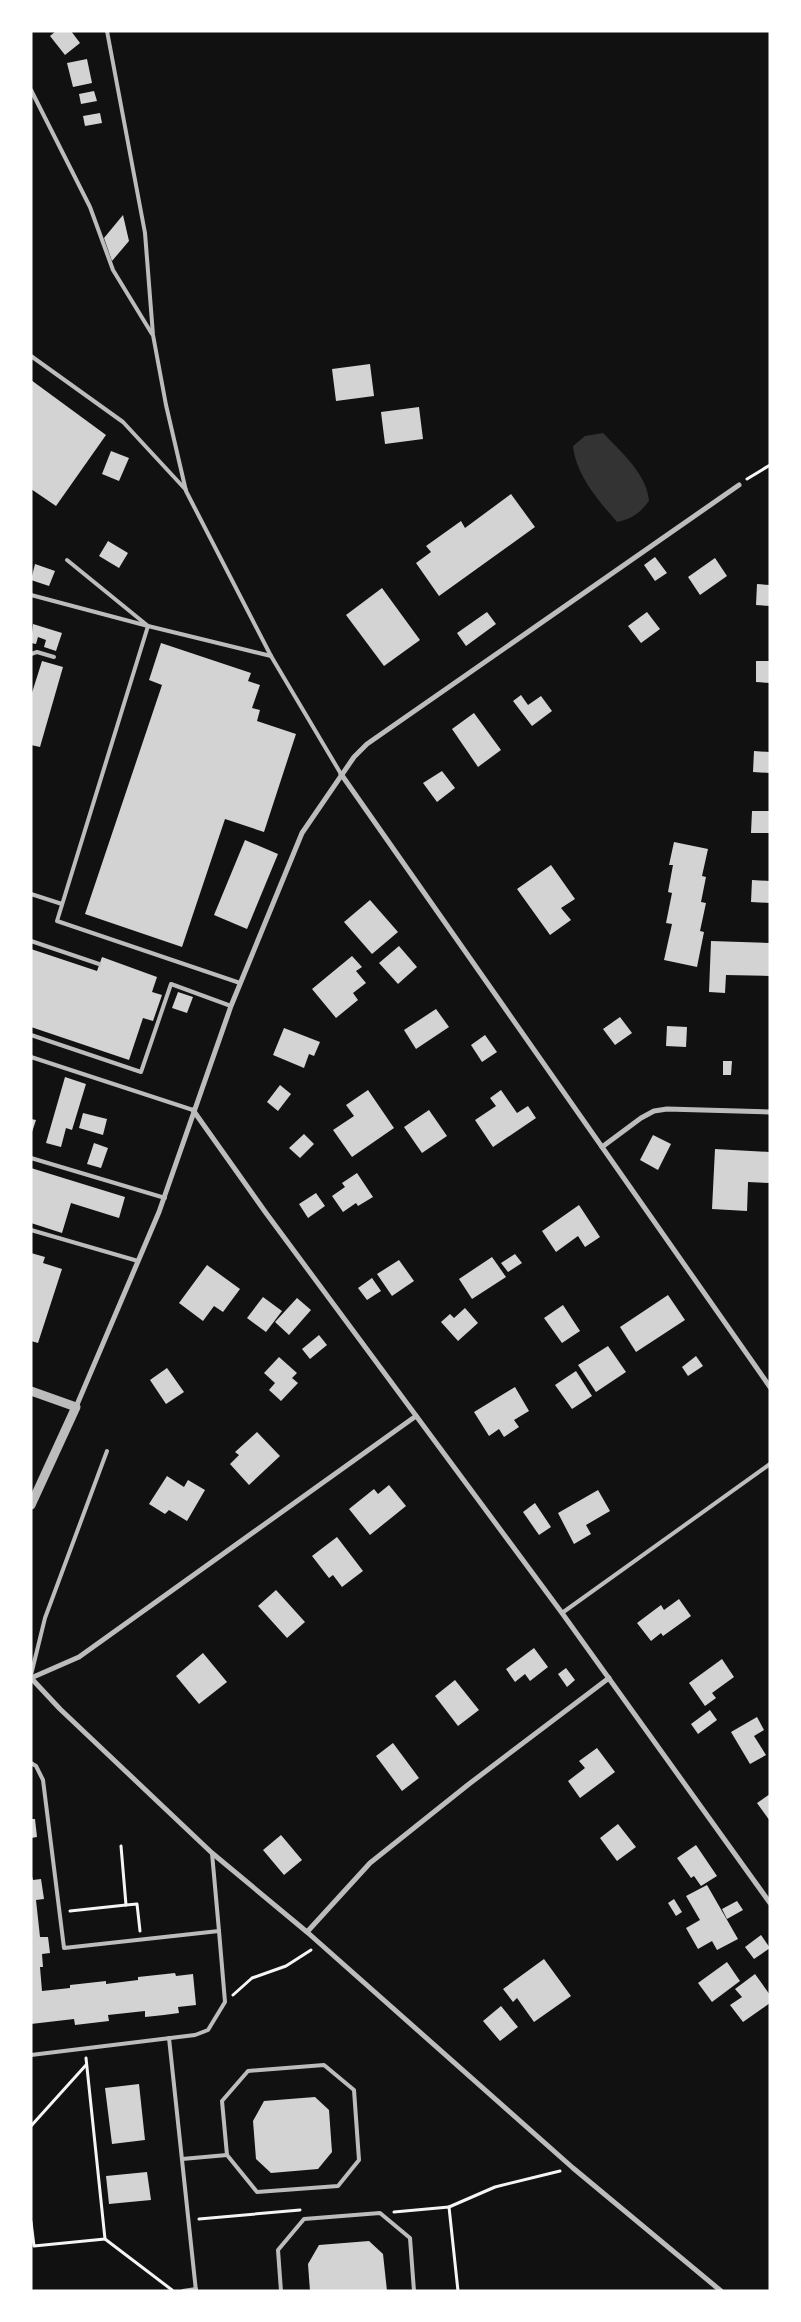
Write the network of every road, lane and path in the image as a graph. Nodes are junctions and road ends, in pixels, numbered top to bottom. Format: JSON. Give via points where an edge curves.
{"nodes":[{"id":1,"x":107,"y":31,"type":"edge"},
{"id":2,"x":31,"y":90,"type":"edge"},
{"id":3,"x":153,"y":335,"type":"junction"},
{"id":4,"x":31,"y":356,"type":"edge"},
{"id":5,"x":770,"y":465,"type":"edge"},
{"id":6,"x":739,"y":485,"type":"joint"},
{"id":7,"x":186,"y":491,"type":"junction"},
{"id":8,"x":67,"y":560,"type":"dead end"},
{"id":9,"x":31,"y":595,"type":"edge"},
{"id":10,"x":148,"y":626,"type":"junction"},
{"id":11,"x":31,"y":654,"type":"edge"},
{"id":12,"x":271,"y":656,"type":"junction"},
{"id":13,"x":54,"y":657,"type":"dead end"},
{"id":14,"x":341,"y":774,"type":"junction"},
{"id":15,"x":31,"y":894,"type":"edge"},
{"id":16,"x":62,"y":904,"type":"junction"},
{"id":17,"x":31,"y":941,"type":"edge"},
{"id":18,"x":100,"y":964,"type":"dead end"},
{"id":19,"x":240,"y":983,"type":"junction"},
{"id":20,"x":232,"y":1006,"type":"junction"},
{"id":21,"x":31,"y":1035,"type":"edge"},
{"id":22,"x":31,"y":1056,"type":"edge"},
{"id":23,"x":194,"y":1110,"type":"junction"},
{"id":24,"x":770,"y":1112,"type":"edge"},
{"id":25,"x":602,"y":1147,"type":"junction"},
{"id":26,"x":31,"y":1158,"type":"edge"},
{"id":27,"x":165,"y":1198,"type":"junction"},
{"id":28,"x":31,"y":1230,"type":"edge"},
{"id":29,"x":138,"y":1261,"type":"junction"},
{"id":30,"x":770,"y":1387,"type":"edge"},
{"id":31,"x":31,"y":1391,"type":"edge"},
{"id":32,"x":76,"y":1407,"type":"junction"},
{"id":33,"x":416,"y":1416,"type":"junction"},
{"id":34,"x":107,"y":1451,"type":"dead end"},
{"id":35,"x":770,"y":1464,"type":"edge"},
{"id":36,"x":31,"y":1505,"type":"edge"},
{"id":37,"x":562,"y":1613,"type":"junction"},
{"id":38,"x":31,"y":1677,"type":"edge"},
{"id":39,"x":609,"y":1678,"type":"junction"},
{"id":40,"x":31,"y":1763,"type":"edge"},
{"id":41,"x":121,"y":1846,"type":"dead end"},
{"id":42,"x":212,"y":1853,"type":"junction"},
{"id":43,"x":770,"y":1903,"type":"edge"},
{"id":44,"x":126,"y":1906,"type":"junction"},
{"id":45,"x":59,"y":1912,"type":"junction"},
{"id":46,"x":219,"y":1931,"type":"junction"},
{"id":47,"x":307,"y":1932,"type":"junction"},
{"id":48,"x":141,"y":1939,"type":"junction"},
{"id":49,"x":320,"y":1944,"type":"junction"},
{"id":50,"x":226,"y":2002,"type":"junction"},
{"id":51,"x":169,"y":2038,"type":"junction"},
{"id":52,"x":84,"y":2049,"type":"junction"},
{"id":53,"x":31,"y":2055,"type":"edge"},
{"id":54,"x":86,"y":2065,"type":"junction"},
{"id":55,"x":31,"y":2126,"type":"edge"},
{"id":56,"x":227,"y":2155,"type":"junction"},
{"id":57,"x":182,"y":2158,"type":"junction"},
{"id":58,"x":573,"y":2168,"type":"junction"},
{"id":59,"x":449,"y":2207,"type":"junction"},
{"id":60,"x":380,"y":2213,"type":"junction"},
{"id":61,"x":304,"y":2219,"type":"junction"},
{"id":62,"x":188,"y":2220,"type":"junction"},
{"id":63,"x":31,"y":2224,"type":"edge"},
{"id":64,"x":105,"y":2239,"type":"junction"},
{"id":65,"x":196,"y":2290,"type":"edge"},
{"id":66,"x":173,"y":2291,"type":"edge"},
{"id":67,"x":183,"y":2291,"type":"edge"},
{"id":68,"x":281,"y":2291,"type":"edge"},
{"id":69,"x":414,"y":2291,"type":"edge"},
{"id":70,"x":458,"y":2291,"type":"edge"},
{"id":71,"x":721,"y":2291,"type":"edge"}],
"edges":[{"from":1,"to":3,"type":"lane","via":[[145,233]]},
{"from":2,"to":3,"type":"lane","via":[[90,207],[114,270]]},
{"from":3,"to":7,"type":"lane"},
{"from":4,"to":7,"type":"lane","via":[[123,422]]},
{"from":5,"to":6,"type":"path"},
{"from":6,"to":14,"type":"street","via":[[367,744]]},
{"from":7,"to":12,"type":"lane"},
{"from":8,"to":10,"type":"lane"},
{"from":9,"to":10,"type":"lane"},
{"from":10,"to":12,"type":"lane"},
{"from":10,"to":16,"type":"lane"},
{"from":11,"to":13,"type":"lane","via":[[37,652]]},
{"from":12,"to":14,"type":"lane"},
{"from":14,"to":19,"type":"street","via":[[302,833]]},
{"from":14,"to":25,"type":"street"},
{"from":15,"to":16,"type":"lane"},
{"from":16,"to":19,"type":"lane","via":[[58,921]]},
{"from":17,"to":18,"type":"lane"},
{"from":19,"to":20,"type":"street"},
{"from":20,"to":21,"type":"lane","via":[[171,984],[141,1072]]},
{"from":20,"to":23,"type":"street"},
{"from":22,"to":23,"type":"lane"},
{"from":23,"to":27,"type":"street"},
{"from":23,"to":33,"type":"street"},
{"from":24,"to":25,"type":"street","via":[[654,1111]]},
{"from":25,"to":30,"type":"street"},
{"from":26,"to":27,"type":"lane"},
{"from":27,"to":29,"type":"street"},
{"from":28,"to":29,"type":"lane"},
{"from":29,"to":32,"type":"street"},
{"from":31,"to":32,"type":"street"},
{"from":32,"to":36,"type":"street"},
{"from":33,"to":37,"type":"street"},
{"from":33,"to":38,"type":"street","via":[[79,1657]]},
{"from":34,"to":38,"type":"lane","via":[[45,1618]]},
{"from":35,"to":37,"type":"lane"},
{"from":37,"to":39,"type":"street"},
{"from":38,"to":42,"type":"street","via":[[60,1709]]},
{"from":39,"to":43,"type":"street"},
{"from":39,"to":47,"type":"street","via":[[370,1863]]},
{"from":40,"to":45,"type":"lane","via":[[43,1780]]},
{"from":41,"to":44,"type":"path"},
{"from":42,"to":46,"type":"lane"},
{"from":42,"to":47,"type":"street"},
{"from":44,"to":45,"type":"path"},
{"from":44,"to":48,"type":"path","via":[[137,1904]]},
{"from":45,"to":48,"type":"lane","via":[[64,1948]]},
{"from":46,"to":48,"type":"lane"},
{"from":46,"to":50,"type":"lane"},
{"from":47,"to":49,"type":"street"},
{"from":49,"to":50,"type":"path","via":[[286,1966],[252,1978]]},
{"from":49,"to":58,"type":"street"},
{"from":50,"to":51,"type":"lane","via":[[208,2030]]},
{"from":51,"to":52,"type":"lane"},
{"from":51,"to":57,"type":"lane"},
{"from":52,"to":53,"type":"lane"},
{"from":52,"to":54,"type":"path"},
{"from":54,"to":55,"type":"path"},
{"from":54,"to":64,"type":"path"},
{"from":56,"to":56,"type":"lane","via":[[222,2101],[248,2071],[324,2065],[354,2090],[360,2160],[338,2186],[257,2192]]},
{"from":56,"to":57,"type":"lane"},
{"from":57,"to":62,"type":"lane"},
{"from":58,"to":59,"type":"path","via":[[494,2187]]},
{"from":58,"to":71,"type":"street"},
{"from":59,"to":60,"type":"path"},
{"from":59,"to":70,"type":"path"},
{"from":60,"to":61,"type":"lane"},
{"from":60,"to":69,"type":"lane","via":[[410,2238]]},
{"from":61,"to":62,"type":"path","via":[[303,2210]]},
{"from":61,"to":68,"type":"lane","via":[[278,2250]]},
{"from":62,"to":65,"type":"lane"},
{"from":63,"to":64,"type":"path","via":[[34,2246]]},
{"from":64,"to":66,"type":"path"},
{"from":65,"to":67,"type":"lane"}]}
